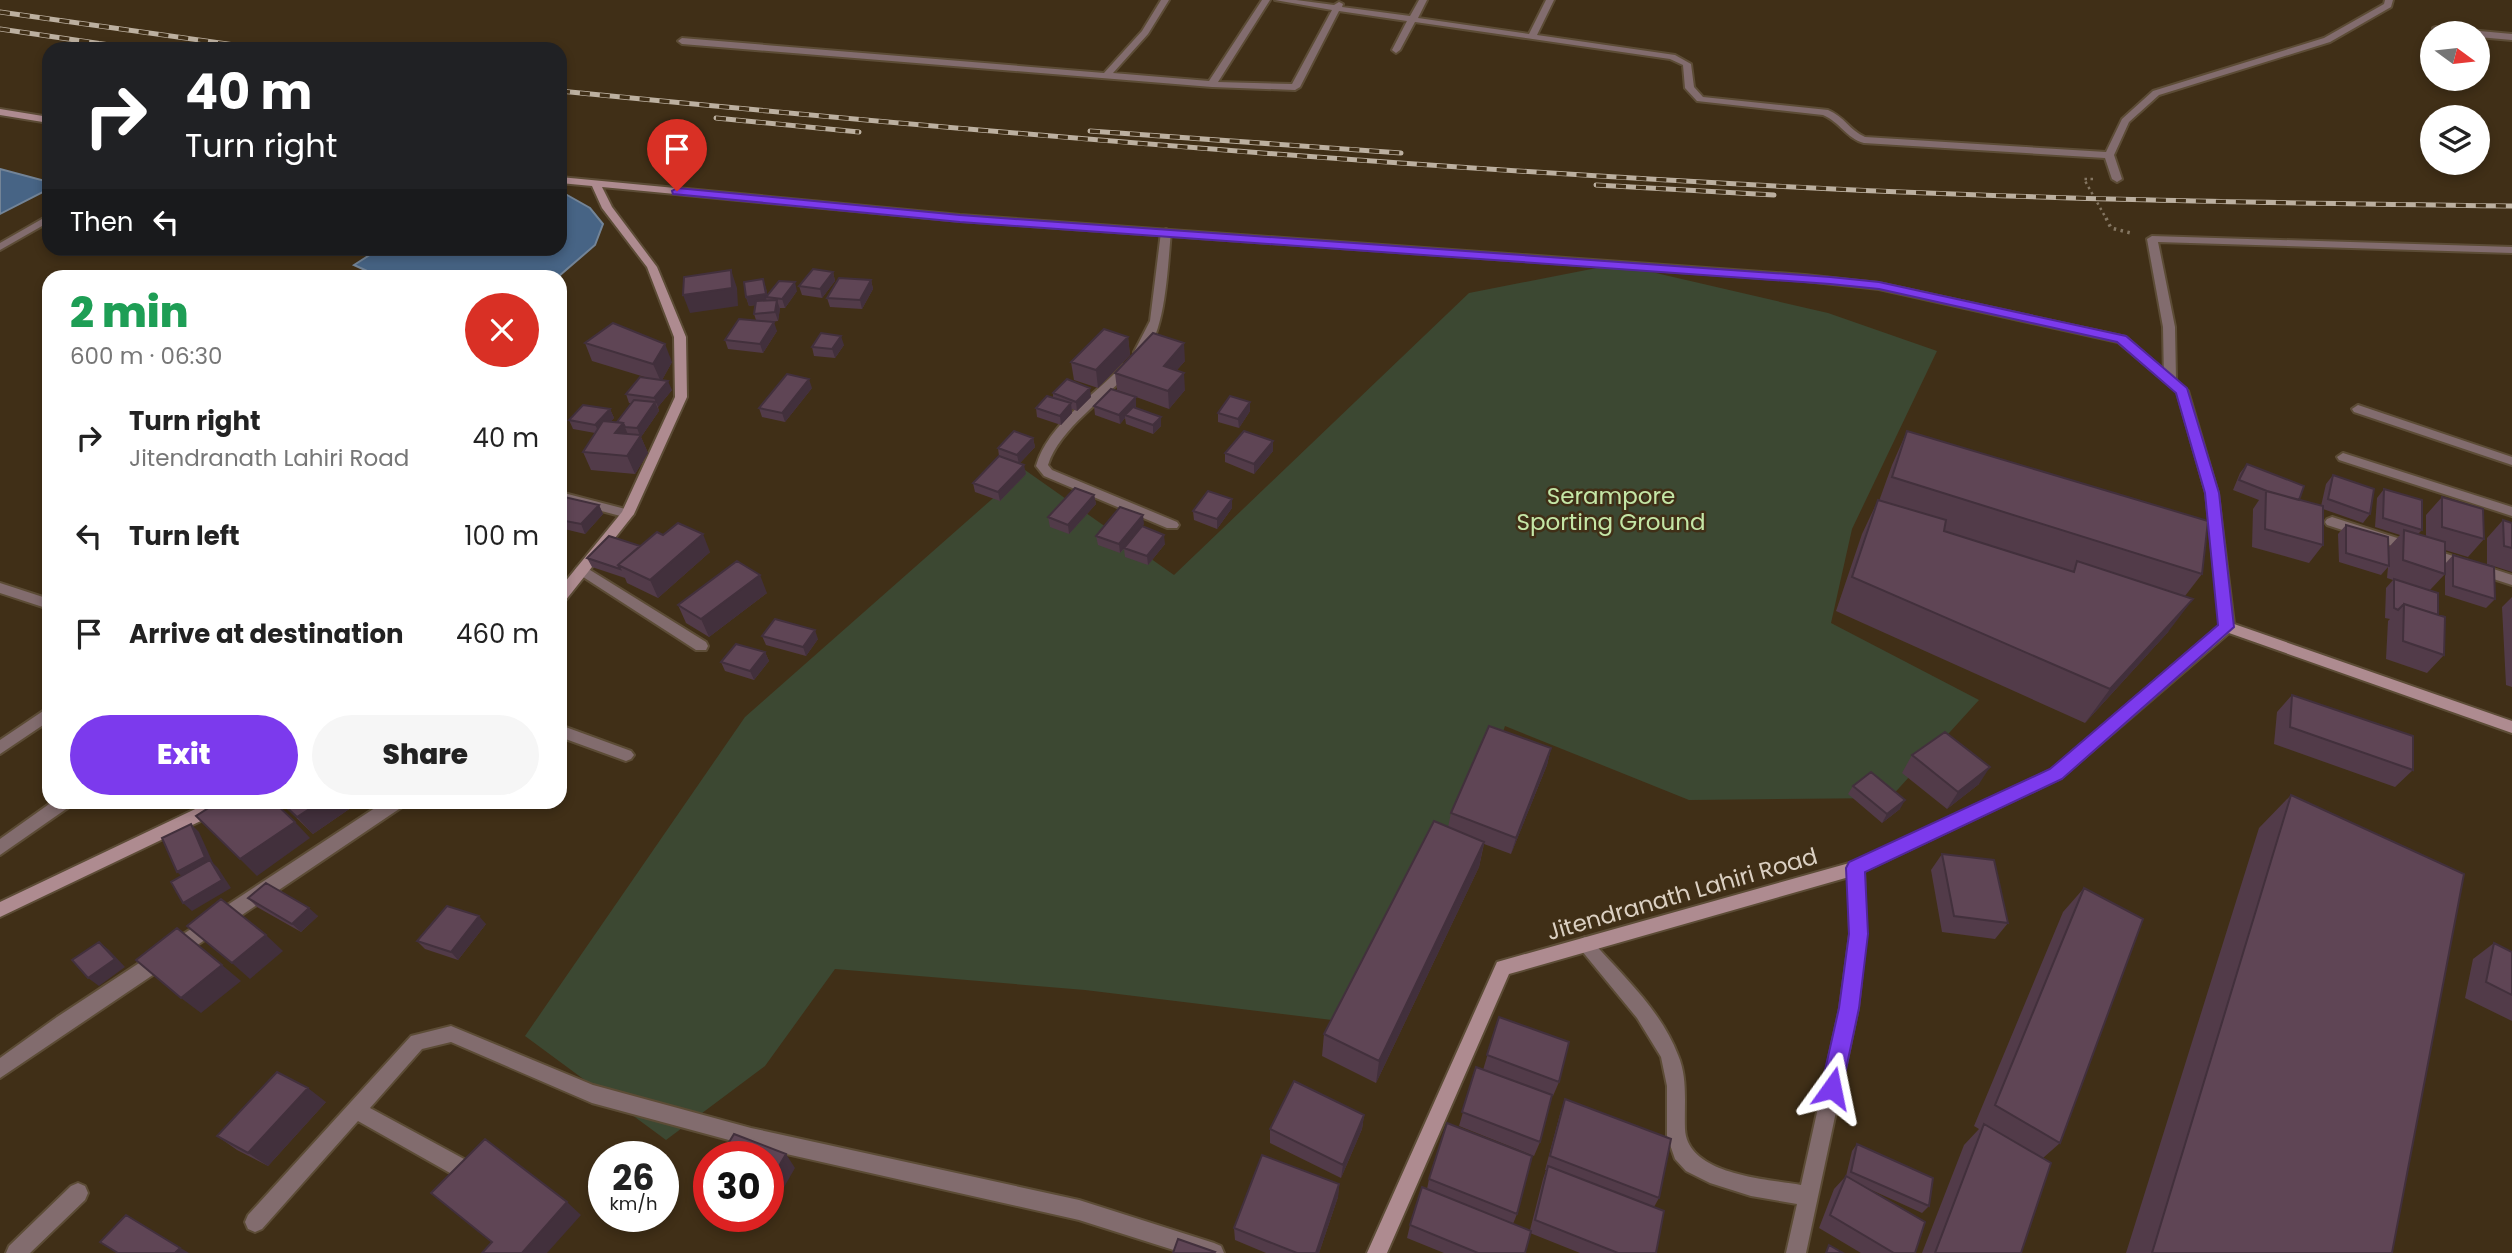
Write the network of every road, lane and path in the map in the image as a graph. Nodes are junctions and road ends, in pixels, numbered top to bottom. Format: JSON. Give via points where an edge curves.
{"nodes":[{"id":1,"x":1165,"y":0,"type":"edge"},
{"id":2,"x":1266,"y":0,"type":"edge"},
{"id":3,"x":1279,"y":0,"type":"edge"},
{"id":4,"x":1423,"y":0,"type":"edge"},
{"id":5,"x":1550,"y":0,"type":"edge"},
{"id":6,"x":2389,"y":0,"type":"edge"},
{"id":7,"x":1338,"y":4,"type":"edge"},
{"id":8,"x":1410,"y":18,"type":"junction"},
{"id":9,"x":1533,"y":35,"type":"junction"},
{"id":10,"x":2490,"y":35,"type":"edge"},
{"id":11,"x":2512,"y":37,"type":"edge"},
{"id":12,"x":682,"y":41,"type":"dead end"},
{"id":13,"x":1396,"y":50,"type":"dead end"},
{"id":14,"x":1108,"y":73,"type":"junction"},
{"id":15,"x":1212,"y":84,"type":"junction"},
{"id":16,"x":0,"y":112,"type":"edge"},
{"id":17,"x":42,"y":119,"type":"edge"},
{"id":18,"x":2109,"y":155,"type":"junction"},
{"id":19,"x":2117,"y":179,"type":"joint"},
{"id":20,"x":567,"y":181,"type":"edge"},
{"id":21,"x":596,"y":184,"type":"junction"},
{"id":22,"x":42,"y":222,"type":"edge"},
{"id":23,"x":1166,"y":232,"type":"junction"},
{"id":24,"x":2152,"y":239,"type":"junction"},
{"id":25,"x":0,"y":247,"type":"edge"},
{"id":26,"x":2512,"y":250,"type":"edge"},
{"id":27,"x":2169,"y":380,"type":"junction"},
{"id":28,"x":2358,"y":409,"type":"dead end"},
{"id":29,"x":2343,"y":457,"type":"dead end"},
{"id":30,"x":2512,"y":461,"type":"edge"},
{"id":31,"x":567,"y":498,"type":"edge"},
{"id":32,"x":2512,"y":512,"type":"edge"},
{"id":33,"x":628,"y":514,"type":"junction"},
{"id":34,"x":2332,"y":522,"type":"dead end"},
{"id":35,"x":1172,"y":525,"type":"dead end"},
{"id":36,"x":582,"y":570,"type":"junction"},
{"id":37,"x":2512,"y":580,"type":"edge"},
{"id":38,"x":0,"y":588,"type":"edge"},
{"id":39,"x":567,"y":588,"type":"edge"},
{"id":40,"x":42,"y":602,"type":"edge"},
{"id":41,"x":2227,"y":627,"type":"junction"},
{"id":42,"x":701,"y":646,"type":"dead end"},
{"id":43,"x":42,"y":718,"type":"edge"},
{"id":44,"x":2512,"y":727,"type":"edge"},
{"id":45,"x":567,"y":734,"type":"edge"},
{"id":46,"x":0,"y":748,"type":"edge"},
{"id":47,"x":626,"y":755,"type":"dead end"},
{"id":48,"x":54,"y":809,"type":"edge"},
{"id":49,"x":209,"y":809,"type":"edge"},
{"id":50,"x":385,"y":809,"type":"edge"},
{"id":51,"x":0,"y":848,"type":"edge"},
{"id":52,"x":1856,"y":868,"type":"junction"},
{"id":53,"x":0,"y":910,"type":"edge"},
{"id":54,"x":1585,"y":945,"type":"junction"},
{"id":55,"x":0,"y":1069,"type":"edge"},
{"id":56,"x":356,"y":1110,"type":"junction"},
{"id":57,"x":457,"y":1166,"type":"edge"},
{"id":58,"x":78,"y":1193,"type":"dead end"},
{"id":59,"x":1808,"y":1196,"type":"junction"},
{"id":60,"x":254,"y":1222,"type":"dead end"},
{"id":61,"x":16,"y":1253,"type":"edge"},
{"id":62,"x":1214,"y":1253,"type":"edge"},
{"id":63,"x":1377,"y":1253,"type":"edge"},
{"id":64,"x":1796,"y":1253,"type":"edge"}],
"edges":[{"from":1,"to":14,"type":"street","via":[[1145,32]]},
{"from":2,"to":15,"type":"street"},
{"from":3,"to":7,"type":"street"},
{"from":4,"to":8,"type":"street"},
{"from":5,"to":9,"type":"street"},
{"from":6,"to":18,"type":"street","via":[[2388,5],[2327,40],[2156,93],[2125,121]]},
{"from":7,"to":8,"type":"street"},
{"from":7,"to":15,"type":"street","via":[[1295,87]]},
{"from":8,"to":9,"type":"street"},
{"from":8,"to":13,"type":"street"},
{"from":9,"to":18,"type":"street","via":[[1672,57],[1687,64],[1690,88],[1700,99],[1825,112],[1843,120],[1850,134],[1864,140]]},
{"from":10,"to":11,"type":"street"},
{"from":12,"to":14,"type":"street"},
{"from":14,"to":15,"type":"street"},
{"from":16,"to":17,"type":"street"},
{"from":18,"to":19,"type":"street"},
{"from":19,"to":24,"type":"path","via":[[2084,179],[2111,228]]},
{"from":20,"to":21,"type":"street"},
{"from":21,"to":23,"type":"street"},
{"from":21,"to":33,"type":"street","via":[[607,208],[652,267],[680,337],[681,397]]},
{"from":22,"to":25,"type":"street"},
{"from":23,"to":27,"type":"street","via":[[1879,286],[2122,339]]},
{"from":23,"to":35,"type":"street","via":[[1156,321],[1146,345],[1042,456],[1042,466],[1048,473]]},
{"from":24,"to":26,"type":"street"},
{"from":24,"to":27,"type":"street","via":[[2169,327]]},
{"from":27,"to":41,"type":"street","via":[[2182,391],[2212,493]]},
{"from":28,"to":30,"type":"street"},
{"from":29,"to":32,"type":"street"},
{"from":31,"to":33,"type":"street"},
{"from":33,"to":36,"type":"street"},
{"from":34,"to":37,"type":"street"},
{"from":36,"to":39,"type":"street"},
{"from":36,"to":42,"type":"street"},
{"from":38,"to":40,"type":"street"},
{"from":41,"to":44,"type":"street"},
{"from":41,"to":52,"type":"street","name":"Jitendranath Lahiri Road","via":[[2056,774]]},
{"from":43,"to":46,"type":"street"},
{"from":45,"to":47,"type":"street"},
{"from":48,"to":51,"type":"street"},
{"from":49,"to":53,"type":"street"},
{"from":50,"to":55,"type":"street"},
{"from":52,"to":54,"type":"street","name":"Jitendranath Lahiri Road"},
{"from":52,"to":59,"type":"street","via":[[1858,934],[1849,1008]]},
{"from":54,"to":59,"type":"street","via":[[1650,1023],[1668,1052],[1677,1077],[1676,1136],[1679,1151],[1688,1162],[1709,1176]]},
{"from":54,"to":63,"type":"street","name":"Jitendranath Lahiri Road","via":[[1503,968]]},
{"from":56,"to":57,"type":"street"},
{"from":56,"to":60,"type":"street"},
{"from":56,"to":62,"type":"street","via":[[416,1042],[451,1034],[592,1094],[751,1137],[1079,1210]]},
{"from":58,"to":61,"type":"street"},
{"from":59,"to":64,"type":"street"}]}
